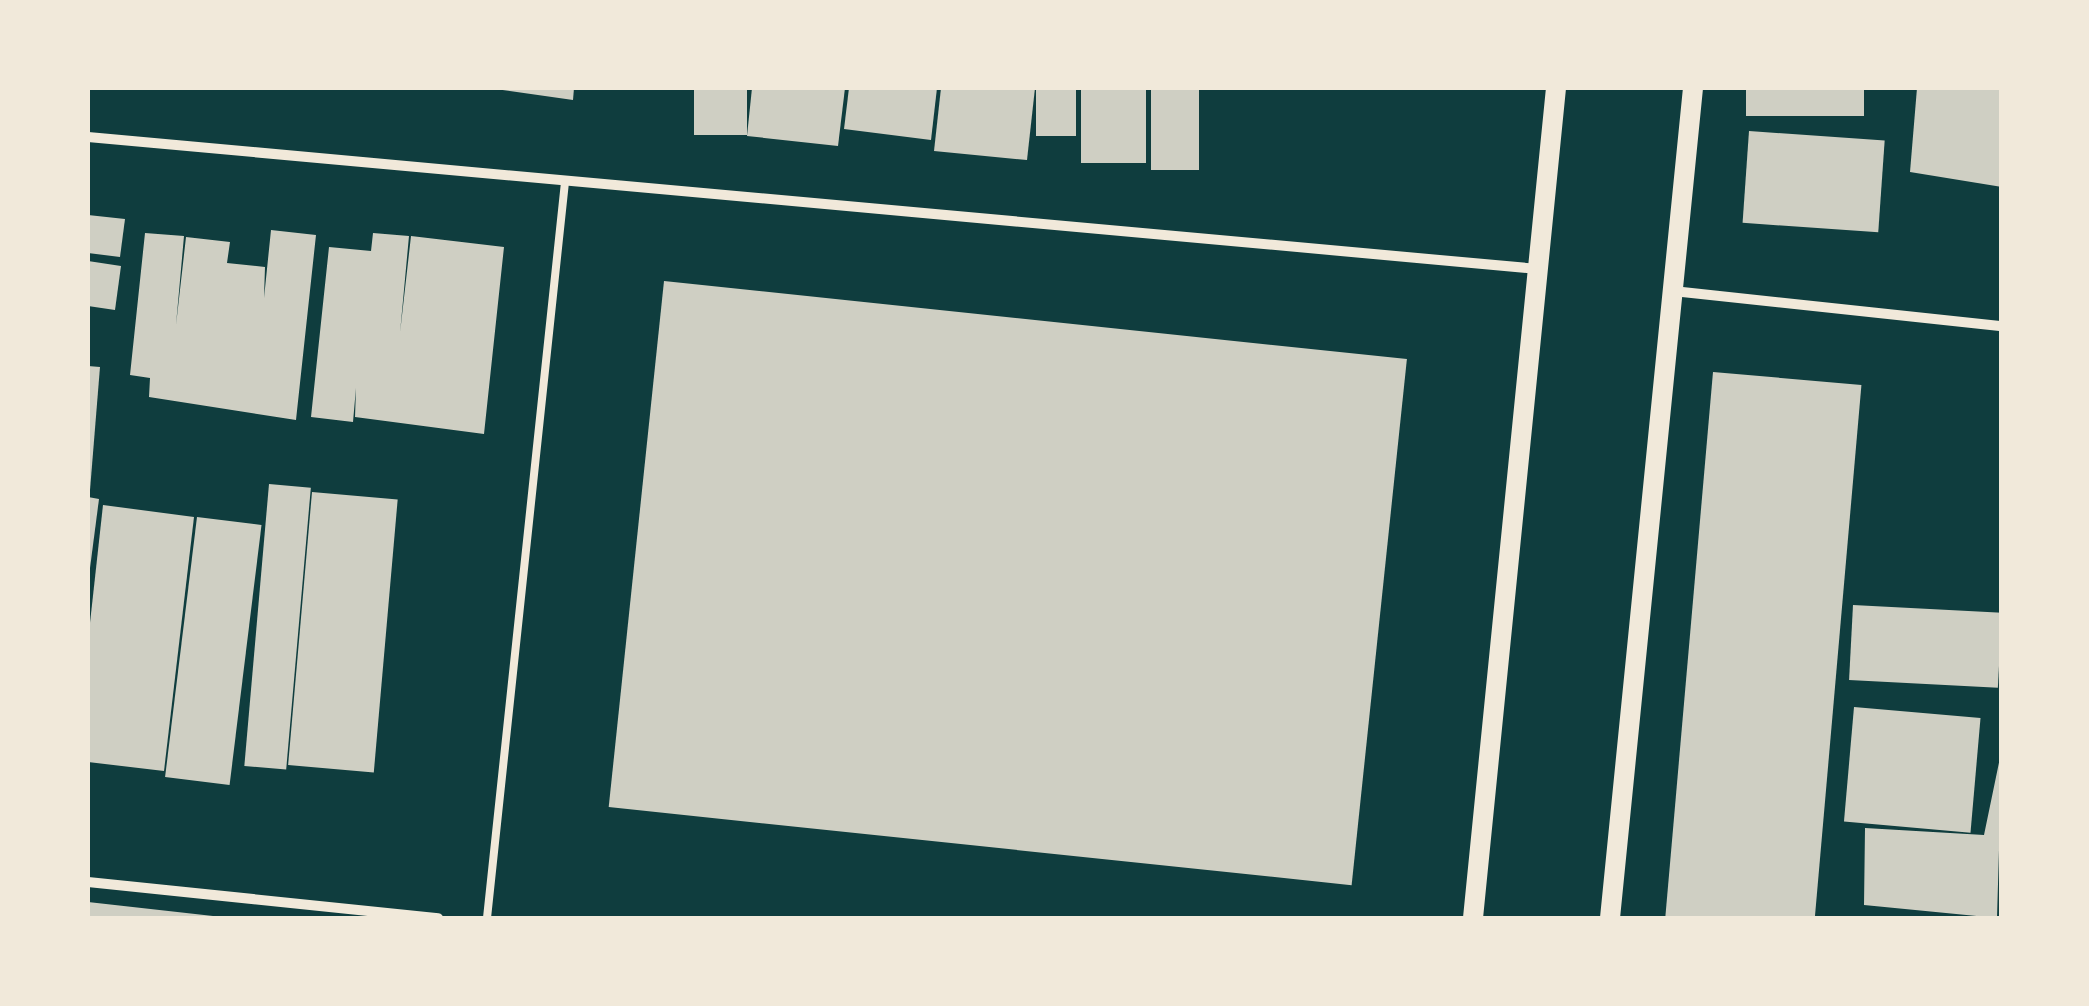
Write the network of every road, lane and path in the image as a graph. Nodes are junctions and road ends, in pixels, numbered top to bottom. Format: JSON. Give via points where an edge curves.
{"nodes":[{"id":1,"x":1556,"y":88,"type":"edge"},
{"id":2,"x":1694,"y":88,"type":"edge"},
{"id":3,"x":88,"y":138,"type":"edge"},
{"id":4,"x":566,"y":182,"type":"junction"},
{"id":5,"x":1538,"y":269,"type":"junction"},
{"id":6,"x":1673,"y":291,"type":"junction"},
{"id":7,"x":2002,"y":326,"type":"edge"},
{"id":8,"x":88,"y":882,"type":"edge"},
{"id":9,"x":438,"y":918,"type":"edge"},
{"id":10,"x":488,"y":918,"type":"edge"},
{"id":11,"x":1473,"y":918,"type":"edge"},
{"id":12,"x":1610,"y":918,"type":"edge"}],
"edges":[{"from":1,"to":5,"type":"main road"},
{"from":2,"to":6,"type":"main road"},
{"from":3,"to":4,"type":"street"},
{"from":4,"to":5,"type":"street"},
{"from":4,"to":10,"type":"lane"},
{"from":5,"to":11,"type":"main road"},
{"from":6,"to":7,"type":"street"},
{"from":6,"to":12,"type":"main road"},
{"from":8,"to":9,"type":"street"}]}
